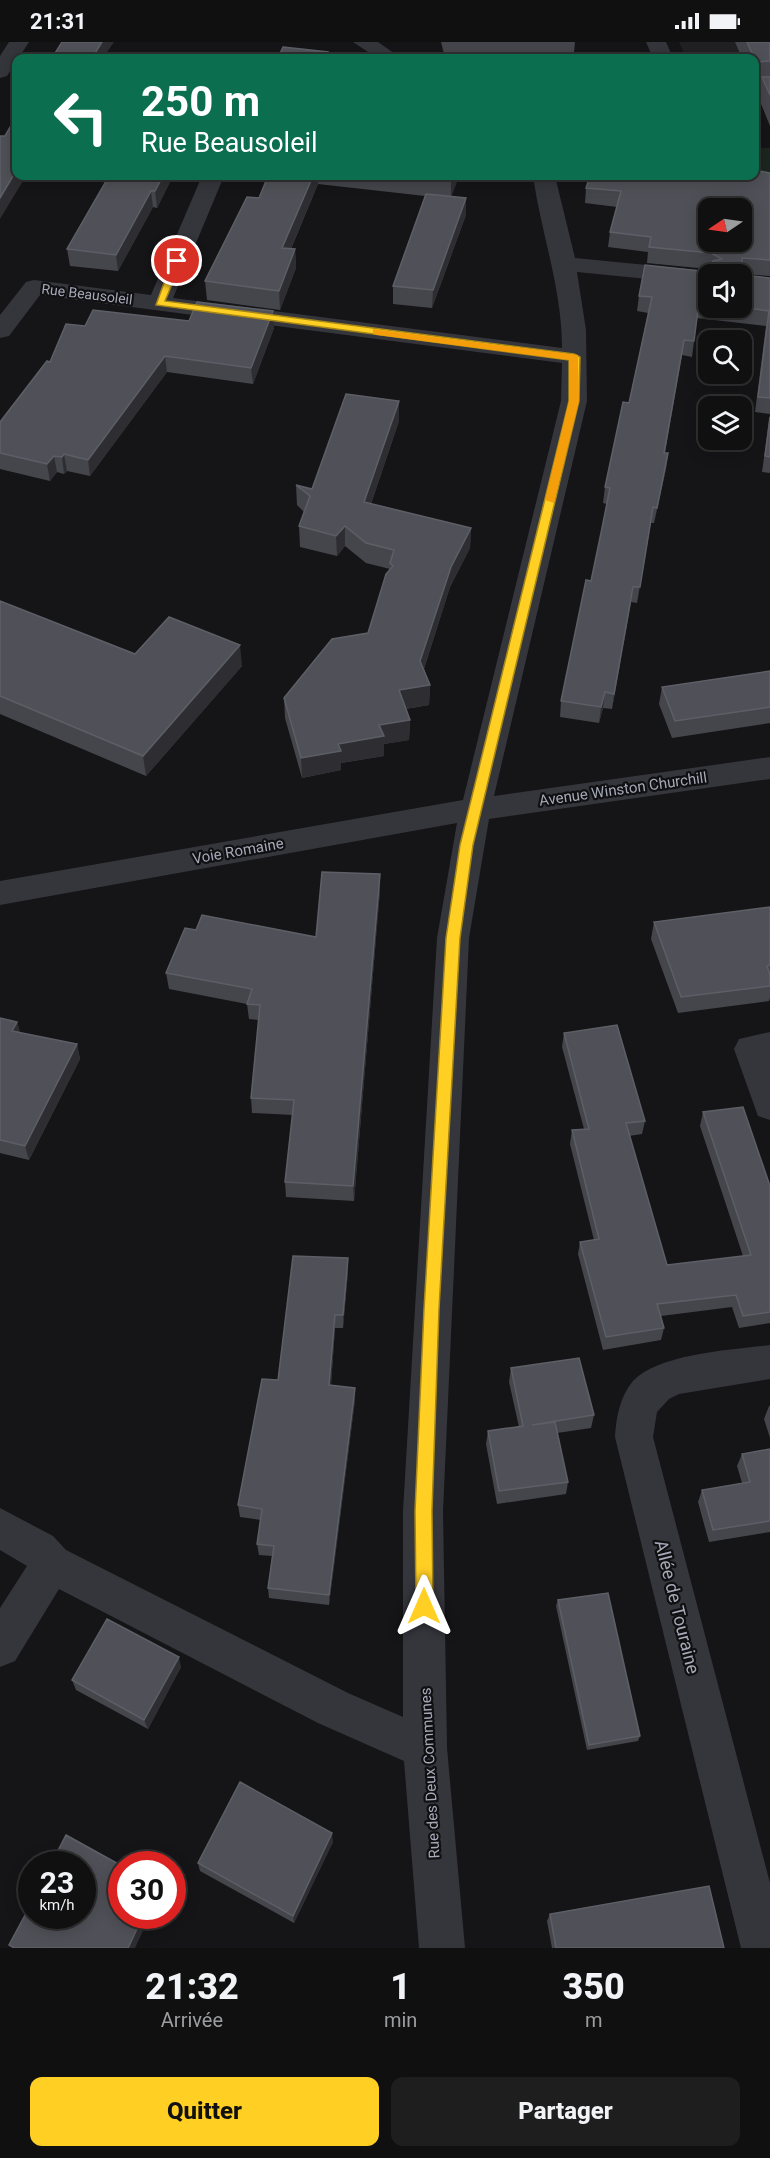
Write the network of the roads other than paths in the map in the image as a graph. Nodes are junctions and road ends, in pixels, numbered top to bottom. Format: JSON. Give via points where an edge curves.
{"nodes":[{"id":1,"x":19,"y":42,"type":"edge"},
{"id":2,"x":363,"y":42,"type":"edge"},
{"id":3,"x":384,"y":54,"type":"edge"},
{"id":4,"x":0,"y":72,"type":"edge"},
{"id":5,"x":211,"y":180,"type":"edge"},
{"id":6,"x":545,"y":180,"type":"edge"},
{"id":7,"x":564,"y":265,"type":"junction"},
{"id":8,"x":698,"y":277,"type":"edge"},
{"id":9,"x":159,"y":303,"type":"junction"},
{"id":10,"x":0,"y":331,"type":"edge"},
{"id":11,"x":574,"y":357,"type":"junction"},
{"id":12,"x":770,"y":768,"type":"edge"},
{"id":13,"x":476,"y":809,"type":"junction"},
{"id":14,"x":0,"y":894,"type":"edge"},
{"id":15,"x":770,"y":1046,"type":"edge"},
{"id":16,"x":770,"y":1106,"type":"edge"},
{"id":17,"x":770,"y":1362,"type":"edge"},
{"id":18,"x":0,"y":1528,"type":"edge"},
{"id":19,"x":52,"y":1564,"type":"junction"},
{"id":20,"x":0,"y":1646,"type":"edge"},
{"id":21,"x":425,"y":1748,"type":"junction"},
{"id":22,"x":442,"y":1948,"type":"edge"},
{"id":23,"x":764,"y":1948,"type":"edge"}],
"edges":[{"from":1,"to":4,"type":"street"},
{"from":2,"to":3,"type":"street"},
{"from":5,"to":9,"type":"street"},
{"from":6,"to":7,"type":"street","name":"Rue des Deux Communes"},
{"from":7,"to":8,"type":"street"},
{"from":7,"to":11,"type":"street","name":"Rue des Deux Communes"},
{"from":9,"to":10,"type":"street","name":"Rue Beausoleil","via":[[34,287]]},
{"from":9,"to":11,"type":"street","name":"Rue Beausoleil"},
{"from":11,"to":13,"type":"street","name":"Rue des Deux Communes","via":[[574,401]]},
{"from":12,"to":13,"type":"street","name":"Avenue Winston Churchill"},
{"from":13,"to":14,"type":"street","name":"Voie Romaine"},
{"from":13,"to":21,"type":"street","name":"Rue des Deux Communes","via":[[453,938],[432,1309],[423,1511]]},
{"from":15,"to":16,"type":"street","via":[[751,1049]]},
{"from":17,"to":23,"type":"street","name":"Allée de Touraine","via":[[678,1376],[659,1383],[644,1395],[633,1417],[637,1449]]},
{"from":18,"to":19,"type":"street","via":[[39,1550]]},
{"from":19,"to":20,"type":"street"},
{"from":19,"to":21,"type":"street","via":[[333,1708]]},
{"from":21,"to":22,"type":"street","name":"Rue des Deux Communes"}]}
